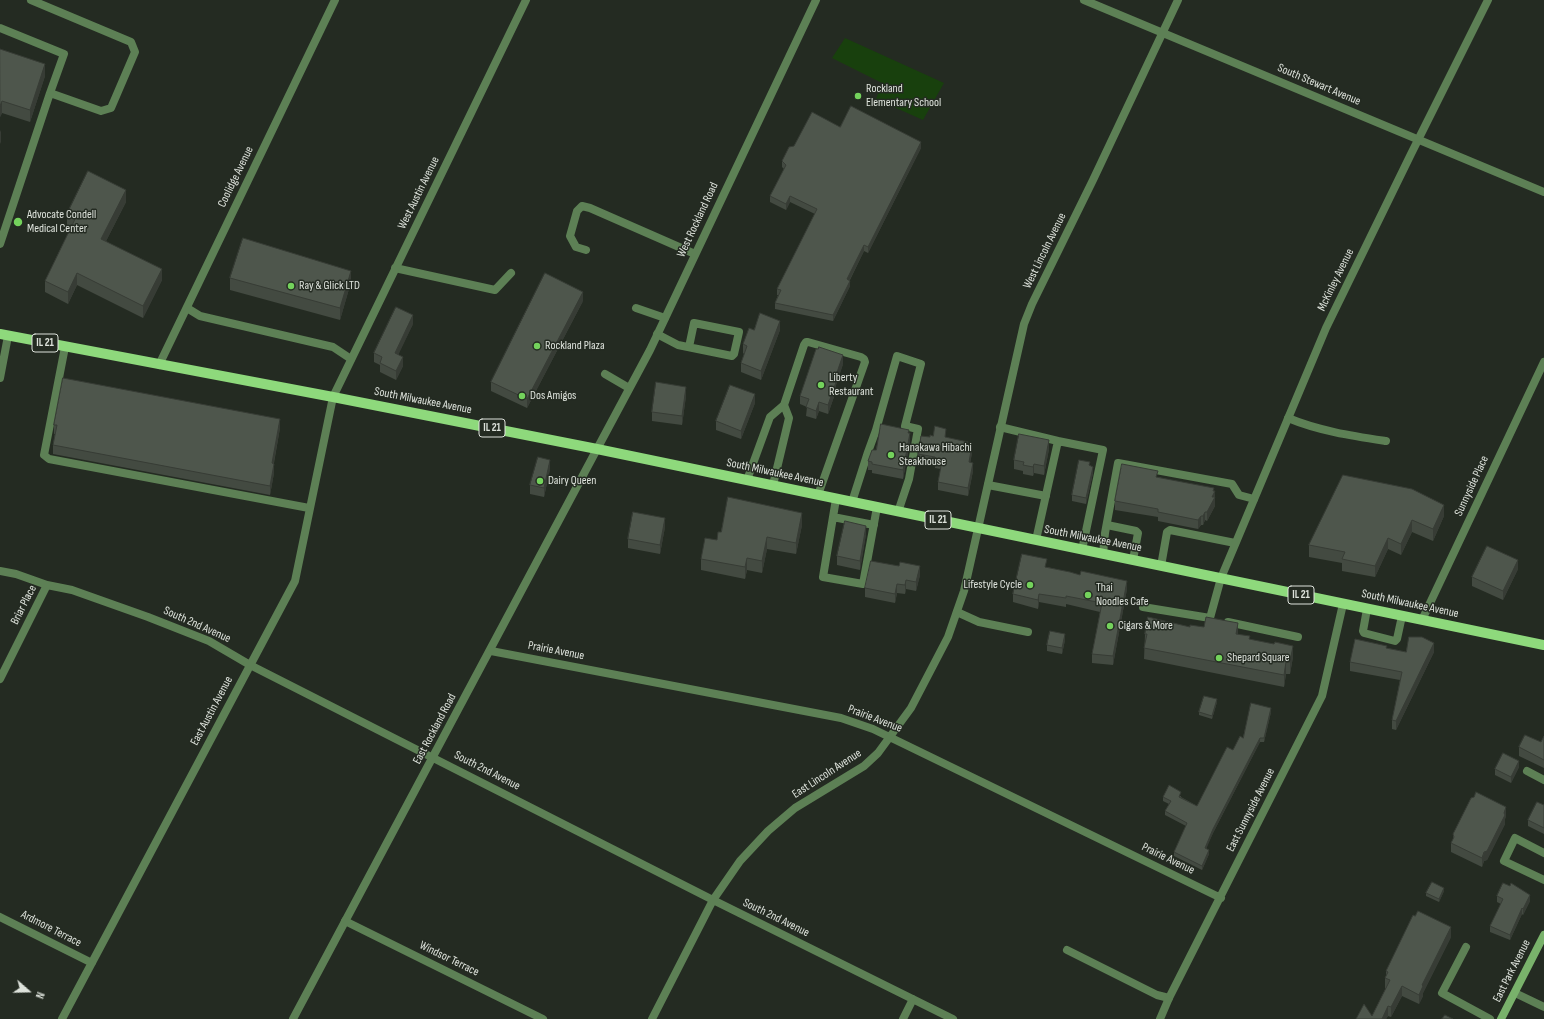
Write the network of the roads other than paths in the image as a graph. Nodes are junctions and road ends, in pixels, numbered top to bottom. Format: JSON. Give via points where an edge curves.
{"nodes":[{"id":1,"x":31,"y":0,"type":"edge"},
{"id":2,"x":335,"y":0,"type":"edge"},
{"id":3,"x":526,"y":0,"type":"edge"},
{"id":4,"x":816,"y":0,"type":"edge"},
{"id":5,"x":1084,"y":0,"type":"edge"},
{"id":6,"x":1178,"y":0,"type":"edge"},
{"id":7,"x":1488,"y":0,"type":"edge"},
{"id":8,"x":0,"y":28,"type":"edge"},
{"id":9,"x":1162,"y":33,"type":"junction"},
{"id":10,"x":50,"y":93,"type":"junction"},
{"id":11,"x":1418,"y":139,"type":"junction"},
{"id":12,"x":1544,"y":192,"type":"edge"},
{"id":13,"x":0,"y":244,"type":"edge"},
{"id":14,"x":586,"y":250,"type":"dead end"},
{"id":15,"x":696,"y":254,"type":"junction"},
{"id":16,"x":395,"y":268,"type":"junction"},
{"id":17,"x":511,"y":273,"type":"dead end"},
{"id":18,"x":187,"y":308,"type":"junction"},
{"id":19,"x":636,"y":308,"type":"dead end"},
{"id":20,"x":665,"y":318,"type":"junction"},
{"id":21,"x":657,"y":334,"type":"junction"},
{"id":22,"x":4,"y":335,"type":"edge"},
{"id":23,"x":65,"y":347,"type":"junction"},
{"id":24,"x":689,"y":347,"type":"junction"},
{"id":25,"x":351,"y":359,"type":"junction"},
{"id":26,"x":1544,"y":362,"type":"edge"},
{"id":27,"x":159,"y":365,"type":"junction"},
{"id":28,"x":605,"y":374,"type":"dead end"},
{"id":29,"x":0,"y":378,"type":"edge"},
{"id":30,"x":629,"y":388,"type":"junction"},
{"id":31,"x":333,"y":397,"type":"junction"},
{"id":32,"x":784,"y":405,"type":"junction"},
{"id":33,"x":1288,"y":418,"type":"junction"},
{"id":34,"x":1000,"y":427,"type":"junction"},
{"id":35,"x":1058,"y":441,"type":"junction"},
{"id":36,"x":1386,"y":441,"type":"dead end"},
{"id":37,"x":597,"y":449,"type":"junction"},
{"id":38,"x":747,"y":480,"type":"junction"},
{"id":39,"x":988,"y":485,"type":"junction"},
{"id":40,"x":773,"y":486,"type":"junction"},
{"id":41,"x":818,"y":495,"type":"junction"},
{"id":42,"x":1046,"y":496,"type":"junction"},
{"id":43,"x":836,"y":499,"type":"junction"},
{"id":44,"x":1254,"y":499,"type":"junction"},
{"id":45,"x":852,"y":502,"type":"junction"},
{"id":46,"x":877,"y":507,"type":"junction"},
{"id":47,"x":310,"y":508,"type":"junction"},
{"id":48,"x":898,"y":512,"type":"junction"},
{"id":49,"x":833,"y":517,"type":"junction"},
{"id":50,"x":874,"y":525,"type":"junction"},
{"id":51,"x":1106,"y":525,"type":"junction"},
{"id":52,"x":978,"y":528,"type":"junction"},
{"id":53,"x":1036,"y":540,"type":"junction"},
{"id":54,"x":1235,"y":543,"type":"junction"},
{"id":55,"x":1082,"y":550,"type":"junction"},
{"id":56,"x":1103,"y":554,"type":"junction"},
{"id":57,"x":1133,"y":560,"type":"junction"},
{"id":58,"x":1161,"y":566,"type":"junction"},
{"id":59,"x":0,"y":571,"type":"edge"},
{"id":60,"x":1220,"y":578,"type":"junction"},
{"id":61,"x":48,"y":585,"type":"junction"},
{"id":62,"x":1343,"y":604,"type":"junction"},
{"id":63,"x":1143,"y":606,"type":"dead end"},
{"id":64,"x":1367,"y":609,"type":"junction"},
{"id":65,"x":956,"y":612,"type":"junction"},
{"id":66,"x":1402,"y":616,"type":"junction"},
{"id":67,"x":1210,"y":618,"type":"junction"},
{"id":68,"x":1422,"y":620,"type":"junction"},
{"id":69,"x":1028,"y":632,"type":"dead end"},
{"id":70,"x":1298,"y":637,"type":"dead end"},
{"id":71,"x":1544,"y":645,"type":"edge"},
{"id":72,"x":491,"y":651,"type":"junction"},
{"id":73,"x":250,"y":665,"type":"junction"},
{"id":74,"x":0,"y":679,"type":"edge"},
{"id":75,"x":890,"y":737,"type":"junction"},
{"id":76,"x":434,"y":757,"type":"junction"},
{"id":77,"x":1528,"y":771,"type":"dead end"},
{"id":78,"x":1544,"y":780,"type":"edge"},
{"id":79,"x":1544,"y":853,"type":"edge"},
{"id":80,"x":1544,"y":880,"type":"edge"},
{"id":81,"x":1221,"y":898,"type":"junction"},
{"id":82,"x":713,"y":900,"type":"junction"},
{"id":83,"x":0,"y":917,"type":"edge"},
{"id":84,"x":345,"y":921,"type":"junction"},
{"id":85,"x":1544,"y":935,"type":"edge"},
{"id":86,"x":1466,"y":947,"type":"dead end"},
{"id":87,"x":1067,"y":950,"type":"dead end"},
{"id":88,"x":92,"y":963,"type":"junction"},
{"id":89,"x":1515,"y":993,"type":"junction"},
{"id":90,"x":1169,"y":998,"type":"junction"},
{"id":91,"x":913,"y":999,"type":"junction"},
{"id":92,"x":1544,"y":1007,"type":"edge"},
{"id":93,"x":62,"y":1019,"type":"edge"},
{"id":94,"x":293,"y":1019,"type":"edge"},
{"id":95,"x":543,"y":1019,"type":"edge"},
{"id":96,"x":652,"y":1019,"type":"edge"},
{"id":97,"x":903,"y":1019,"type":"edge"},
{"id":98,"x":953,"y":1019,"type":"edge"},
{"id":99,"x":1160,"y":1019,"type":"edge"},
{"id":100,"x":1490,"y":1019,"type":"edge"},
{"id":101,"x":1501,"y":1019,"type":"edge"}],
"edges":[{"from":1,"to":10,"type":"street","via":[[131,42],[135,52],[111,108],[101,111]]},
{"from":2,"to":18,"type":"street","name":"Coolidge Avenue"},
{"from":3,"to":16,"type":"street","name":"West Austin Avenue"},
{"from":4,"to":15,"type":"street","name":"West Rockland Road"},
{"from":5,"to":9,"type":"street","name":"South Stewart Avenue"},
{"from":6,"to":9,"type":"street","name":"West Lincoln Avenue"},
{"from":7,"to":11,"type":"street","name":"McKinley Avenue"},
{"from":8,"to":10,"type":"street","via":[[64,54]]},
{"from":9,"to":11,"type":"street","name":"South Stewart Avenue"},
{"from":9,"to":34,"type":"street","name":"West Lincoln Avenue","via":[[1029,310]]},
{"from":10,"to":13,"type":"street"},
{"from":11,"to":12,"type":"street","name":"South Stewart Avenue"},
{"from":11,"to":33,"type":"street","name":"McKinley Avenue","via":[[1326,328]]},
{"from":14,"to":15,"type":"street","via":[[576,247],[570,236],[577,211],[582,206]]},
{"from":15,"to":20,"type":"street","name":"West Rockland Road"},
{"from":16,"to":17,"type":"street","via":[[495,290]]},
{"from":16,"to":25,"type":"street","name":"West Austin Avenue"},
{"from":18,"to":25,"type":"street","via":[[200,316],[333,347]]},
{"from":18,"to":27,"type":"street","name":"Coolidge Avenue"},
{"from":19,"to":20,"type":"street"},
{"from":20,"to":21,"type":"street","name":"West Rockland Road"},
{"from":21,"to":24,"type":"street","via":[[678,345]]},
{"from":21,"to":30,"type":"street","name":"West Rockland Road"},
{"from":22,"to":23,"type":"main road","name":"South Milwaukee Avenue","number":"IL 21"},
{"from":22,"to":29,"type":"street"},
{"from":23,"to":27,"type":"main road","name":"South Milwaukee Avenue","number":"IL 21"},
{"from":23,"to":47,"type":"street","via":[[44,455],[49,459]]},
{"from":24,"to":24,"type":"street","via":[[693,325],[696,323],[739,332],[732,356]]},
{"from":25,"to":31,"type":"street","name":"West Austin Avenue"},
{"from":26,"to":68,"type":"street","name":"Sunnyside Place"},
{"from":27,"to":31,"type":"main road","name":"South Milwaukee Avenue","number":"IL 21"},
{"from":28,"to":30,"type":"street"},
{"from":30,"to":37,"type":"street","name":"West Rockland Road"},
{"from":31,"to":37,"type":"main road","name":"South Milwaukee Avenue","number":"IL 21"},
{"from":31,"to":47,"type":"street","name":"East Austin Avenue"},
{"from":32,"to":38,"type":"street","via":[[770,417]]},
{"from":32,"to":40,"type":"street","via":[[789,418]]},
{"from":32,"to":41,"type":"street","via":[[806,342],[864,359]]},
{"from":33,"to":36,"type":"street","via":[[1324,430]]},
{"from":33,"to":44,"type":"street","name":"McKinley Avenue"},
{"from":34,"to":35,"type":"street"},
{"from":34,"to":39,"type":"street","name":"West Lincoln Avenue"},
{"from":35,"to":42,"type":"street"},
{"from":35,"to":55,"type":"street","via":[[1103,450]]},
{"from":37,"to":38,"type":"main road","name":"South Milwaukee Avenue","number":"IL 21"},
{"from":37,"to":72,"type":"street","name":"East Rockland Road"},
{"from":38,"to":40,"type":"main road","name":"South Milwaukee Avenue","number":"IL 21"},
{"from":39,"to":42,"type":"street"},
{"from":39,"to":52,"type":"street","name":"West Lincoln Avenue"},
{"from":40,"to":41,"type":"main road","name":"South Milwaukee Avenue","number":"IL 21"},
{"from":41,"to":43,"type":"main road","name":"South Milwaukee Avenue","number":"IL 21"},
{"from":42,"to":53,"type":"street"},
{"from":43,"to":45,"type":"main road","name":"South Milwaukee Avenue","number":"IL 21"},
{"from":43,"to":49,"type":"street"},
{"from":44,"to":51,"type":"street","via":[[1239,495],[1232,484],[1120,463]]},
{"from":44,"to":54,"type":"street","name":"McKinley Avenue"},
{"from":45,"to":46,"type":"main road","name":"South Milwaukee Avenue","number":"IL 21"},
{"from":45,"to":48,"type":"street","via":[[897,356],[921,364],[906,426],[918,429],[909,479]]},
{"from":46,"to":48,"type":"main road","name":"South Milwaukee Avenue","number":"IL 21"},
{"from":46,"to":50,"type":"street"},
{"from":47,"to":73,"type":"street","name":"East Austin Avenue","via":[[295,582]]},
{"from":48,"to":52,"type":"main road","name":"South Milwaukee Avenue","number":"IL 21"},
{"from":49,"to":50,"type":"street"},
{"from":49,"to":50,"type":"street","via":[[823,575],[825,577],[863,584]]},
{"from":51,"to":56,"type":"street"},
{"from":51,"to":57,"type":"street","via":[[1138,533]]},
{"from":52,"to":53,"type":"main road","name":"South Milwaukee Avenue","number":"IL 21"},
{"from":52,"to":65,"type":"street","name":"East Lincoln Avenue","via":[[964,592]]},
{"from":53,"to":55,"type":"main road","name":"South Milwaukee Avenue","number":"IL 21"},
{"from":54,"to":58,"type":"street","via":[[1170,530],[1167,532]]},
{"from":54,"to":60,"type":"street","name":"McKinley Avenue"},
{"from":55,"to":56,"type":"main road","name":"South Milwaukee Avenue","number":"IL 21"},
{"from":56,"to":57,"type":"main road","name":"South Milwaukee Avenue","number":"IL 21"},
{"from":57,"to":58,"type":"main road","name":"South Milwaukee Avenue","number":"IL 21"},
{"from":58,"to":60,"type":"main road","name":"South Milwaukee Avenue","number":"IL 21"},
{"from":59,"to":61,"type":"street","name":"South 2nd Avenue"},
{"from":60,"to":62,"type":"main road","name":"South Milwaukee Avenue","number":"IL 21"},
{"from":60,"to":67,"type":"street","name":"McKinley Avenue"},
{"from":61,"to":73,"type":"street","name":"South 2nd Avenue","via":[[72,590],[209,641]]},
{"from":61,"to":74,"type":"street","name":"Briar Place"},
{"from":62,"to":64,"type":"main road","name":"South Milwaukee Avenue","number":"IL 21"},
{"from":62,"to":81,"type":"street","name":"East Sunnyside Avenue","via":[[1322,696]]},
{"from":63,"to":67,"type":"street"},
{"from":64,"to":66,"type":"main road","name":"South Milwaukee Avenue","number":"IL 21"},
{"from":64,"to":66,"type":"street","via":[[1364,633],[1395,640]]},
{"from":65,"to":69,"type":"street","via":[[979,622]]},
{"from":65,"to":75,"type":"street","name":"East Lincoln Avenue","via":[[948,637],[911,708]]},
{"from":66,"to":68,"type":"main road","name":"South Milwaukee Avenue","number":"IL 21"},
{"from":67,"to":70,"type":"street"},
{"from":68,"to":71,"type":"main road","name":"South Milwaukee Avenue","number":"IL 21"},
{"from":72,"to":75,"type":"street","name":"Prairie Avenue","via":[[841,718]]},
{"from":72,"to":76,"type":"street","name":"East Rockland Road"},
{"from":73,"to":76,"type":"street","name":"South 2nd Avenue"},
{"from":73,"to":88,"type":"street","name":"East Austin Avenue"},
{"from":75,"to":81,"type":"street","name":"Prairie Avenue"},
{"from":75,"to":82,"type":"street","name":"East Lincoln Avenue","via":[[864,766],[795,808],[768,831],[740,861]]},
{"from":76,"to":82,"type":"street","name":"South 2nd Avenue"},
{"from":76,"to":84,"type":"street","name":"East Rockland Road"},
{"from":77,"to":78,"type":"street"},
{"from":79,"to":80,"type":"street","via":[[1515,838],[1504,861]]},
{"from":81,"to":90,"type":"street","name":"East Sunnyside Avenue"},
{"from":82,"to":91,"type":"street","name":"South 2nd Avenue"},
{"from":82,"to":96,"type":"street","name":"East Lincoln Avenue"},
{"from":83,"to":88,"type":"street","name":"Ardmore Terrace"},
{"from":84,"to":94,"type":"street","name":"East Rockland Road"},
{"from":84,"to":95,"type":"street","name":"Windsor Terrace"},
{"from":85,"to":89,"type":"main road","name":"East Park Avenue"},
{"from":86,"to":100,"type":"street","via":[[1442,993]]},
{"from":87,"to":90,"type":"street","via":[[1157,995]]},
{"from":88,"to":93,"type":"street","name":"East Austin Avenue"},
{"from":89,"to":92,"type":"street"},
{"from":89,"to":101,"type":"main road","name":"East Park Avenue"},
{"from":90,"to":99,"type":"street","name":"East Sunnyside Avenue"},
{"from":91,"to":97,"type":"street"},
{"from":91,"to":98,"type":"street","name":"South 2nd Avenue"}]}
